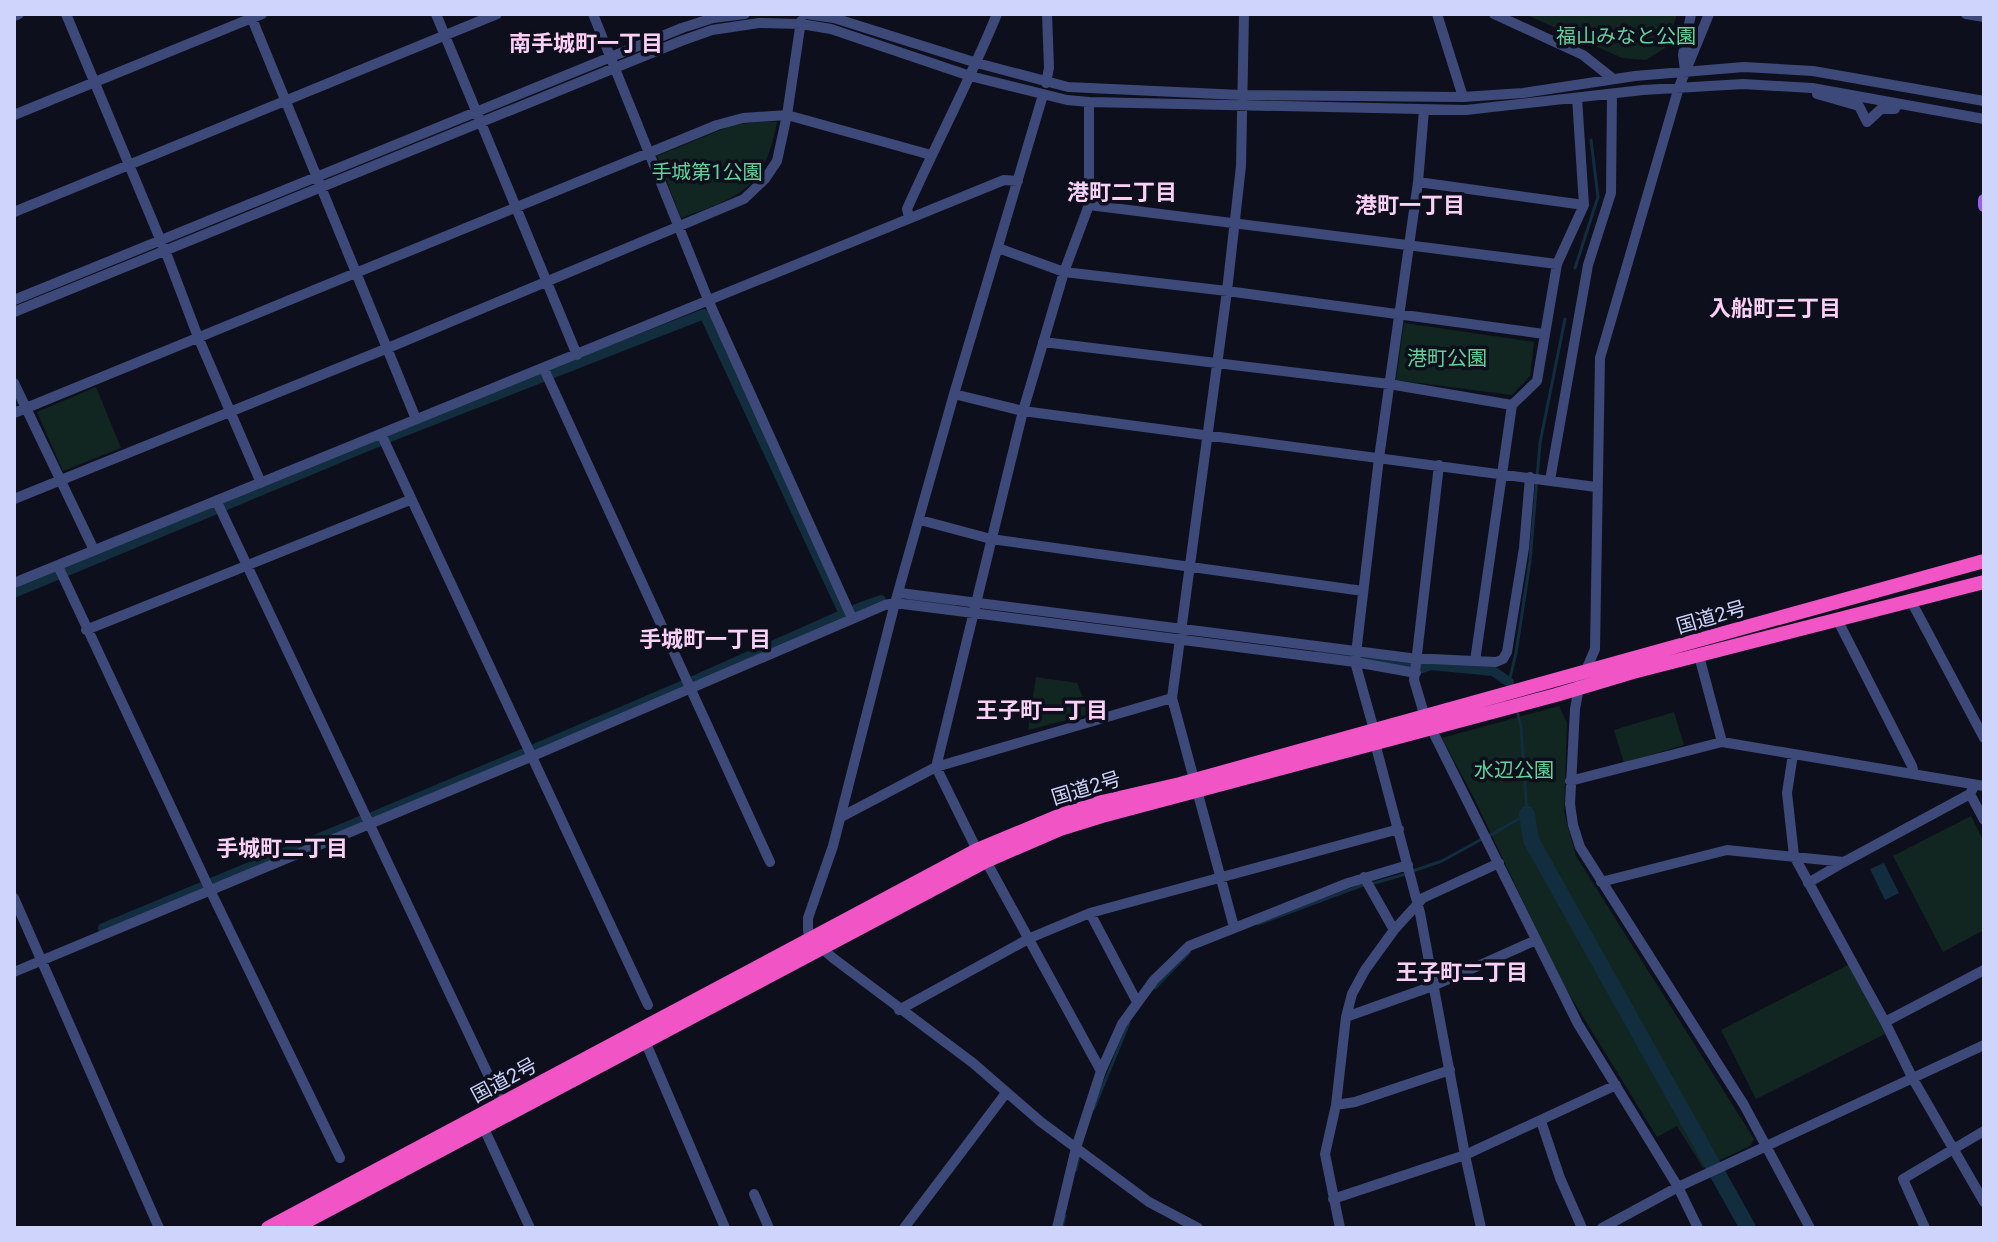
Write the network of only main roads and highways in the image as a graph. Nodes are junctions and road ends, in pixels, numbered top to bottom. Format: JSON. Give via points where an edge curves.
{"nodes":[{"id":1,"x":1984,"y":200,"type":"edge"},
{"id":2,"x":1984,"y":206,"type":"edge"},
{"id":3,"x":1984,"y":561,"type":"edge"},
{"id":4,"x":1984,"y":582,"type":"edge"},
{"id":5,"x":1532,"y":695,"type":"junction"},
{"id":6,"x":816,"y":943,"type":"junction"},
{"id":7,"x":481,"y":1122,"type":"junction"},
{"id":8,"x":268,"y":1228,"type":"edge"},
{"id":9,"x":294,"y":1228,"type":"edge"}],
"edges":[{"from":1,"to":2,"type":"main road"},
{"from":3,"to":5,"type":"highway","name":"国道2号","via":[[1588,672]]},
{"from":4,"to":5,"type":"highway","name":"国道2号"},
{"from":5,"to":6,"type":"highway","name":"国道2号","via":[[1196,786],[1074,811]]},
{"from":6,"to":7,"type":"highway","name":"国道2号","via":[[645,1041]]},
{"from":6,"to":7,"type":"highway","name":"国道2号","via":[[502,1104]]},
{"from":7,"to":8,"type":"highway","name":"国道2号"},
{"from":7,"to":9,"type":"highway","name":"国道2号"}]}
